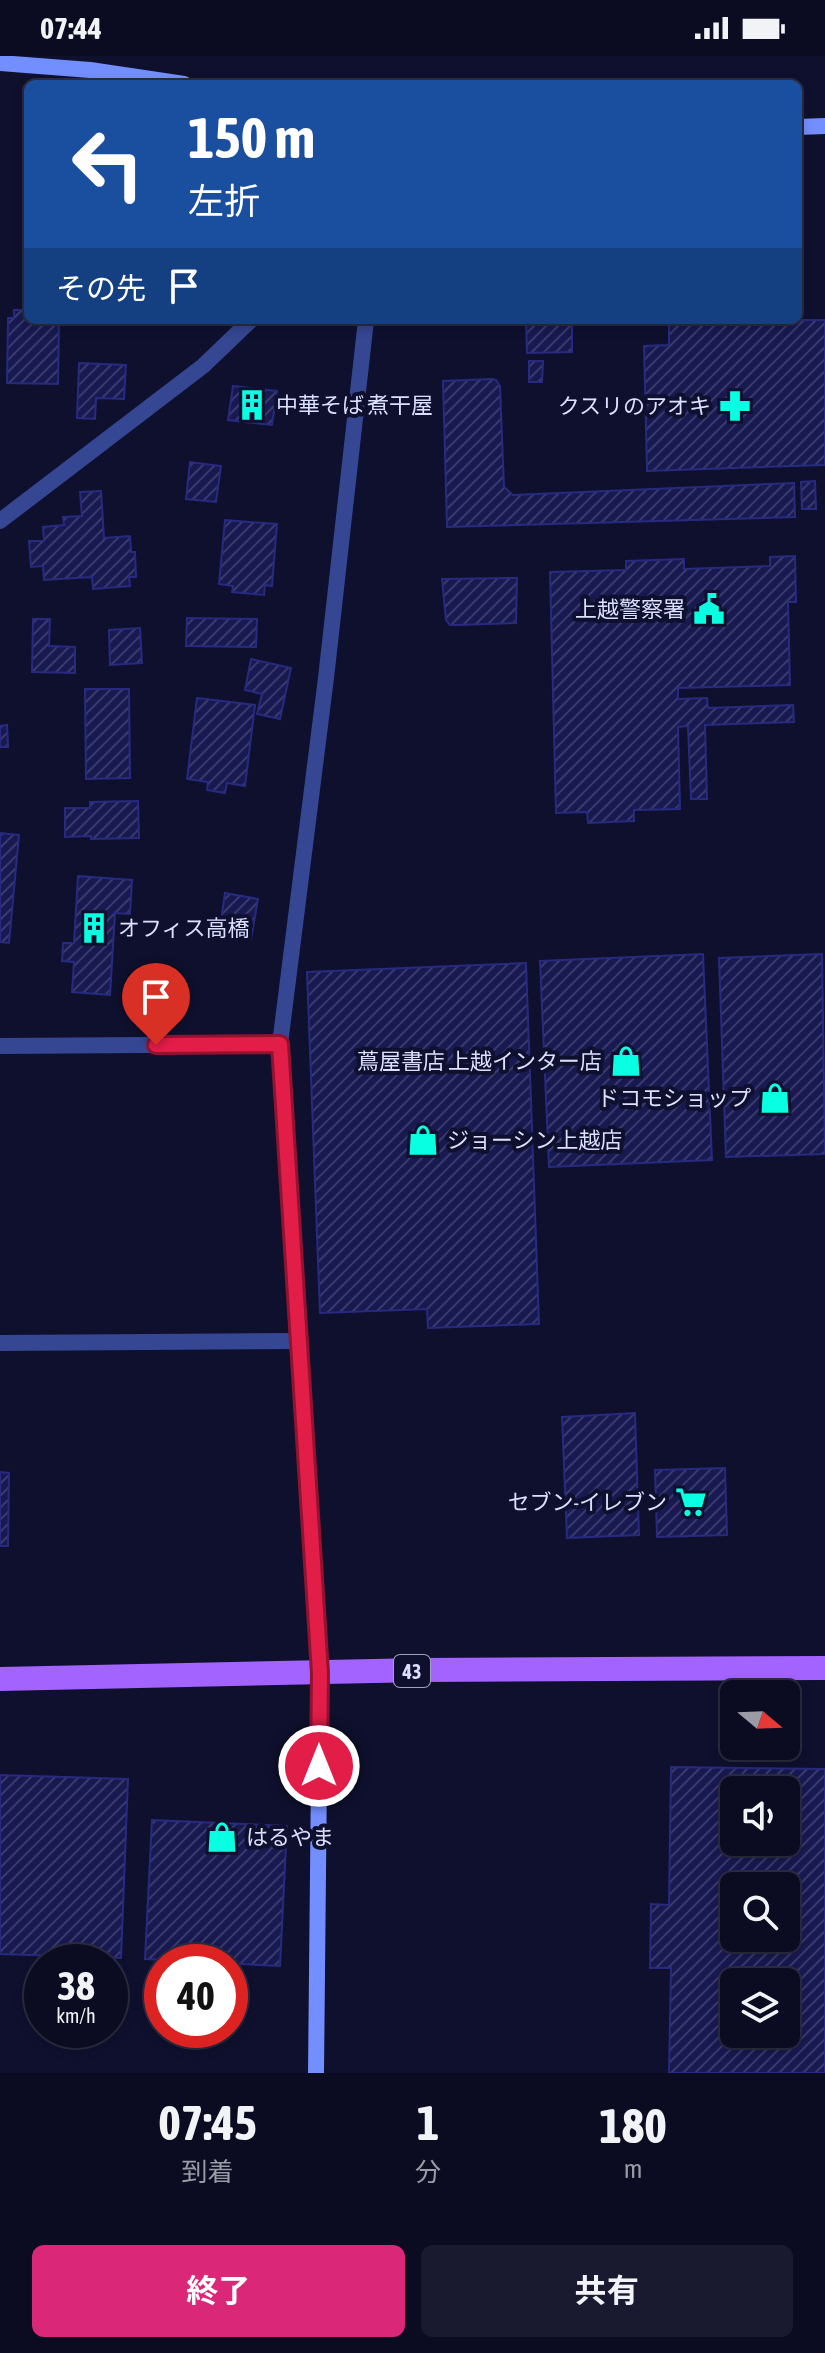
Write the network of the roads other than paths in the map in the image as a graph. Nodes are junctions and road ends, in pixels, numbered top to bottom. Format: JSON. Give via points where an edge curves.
{"nodes":[{"id":1,"x":0,"y":63,"type":"edge"},
{"id":2,"x":90,"y":63,"type":"edge"},
{"id":3,"x":166,"y":80,"type":"edge"},
{"id":4,"x":825,"y":126,"type":"edge"},
{"id":5,"x":802,"y":127,"type":"edge"},
{"id":6,"x":247,"y":324,"type":"edge"},
{"id":7,"x":366,"y":324,"type":"edge"},
{"id":8,"x":0,"y":521,"type":"edge"},
{"id":9,"x":280,"y":1044,"type":"junction"},
{"id":10,"x":0,"y":1046,"type":"edge"},
{"id":11,"x":300,"y":1341,"type":"junction"},
{"id":12,"x":0,"y":1343,"type":"edge"},
{"id":13,"x":825,"y":1668,"type":"edge"},
{"id":14,"x":320,"y":1673,"type":"junction"},
{"id":15,"x":0,"y":1679,"type":"edge"},
{"id":16,"x":316,"y":2073,"type":"edge"}],
"edges":[{"from":1,"to":2,"type":"street"},
{"from":2,"to":3,"type":"street"},
{"from":4,"to":5,"type":"street"},
{"from":6,"to":8,"type":"street","via":[[203,366]]},
{"from":7,"to":9,"type":"street"},
{"from":9,"to":10,"type":"street"},
{"from":9,"to":11,"type":"street"},
{"from":11,"to":12,"type":"street"},
{"from":11,"to":14,"type":"street"},
{"from":13,"to":14,"type":"main road","number":"43"},
{"from":14,"to":15,"type":"main road","number":"43"},
{"from":14,"to":16,"type":"street"}]}
